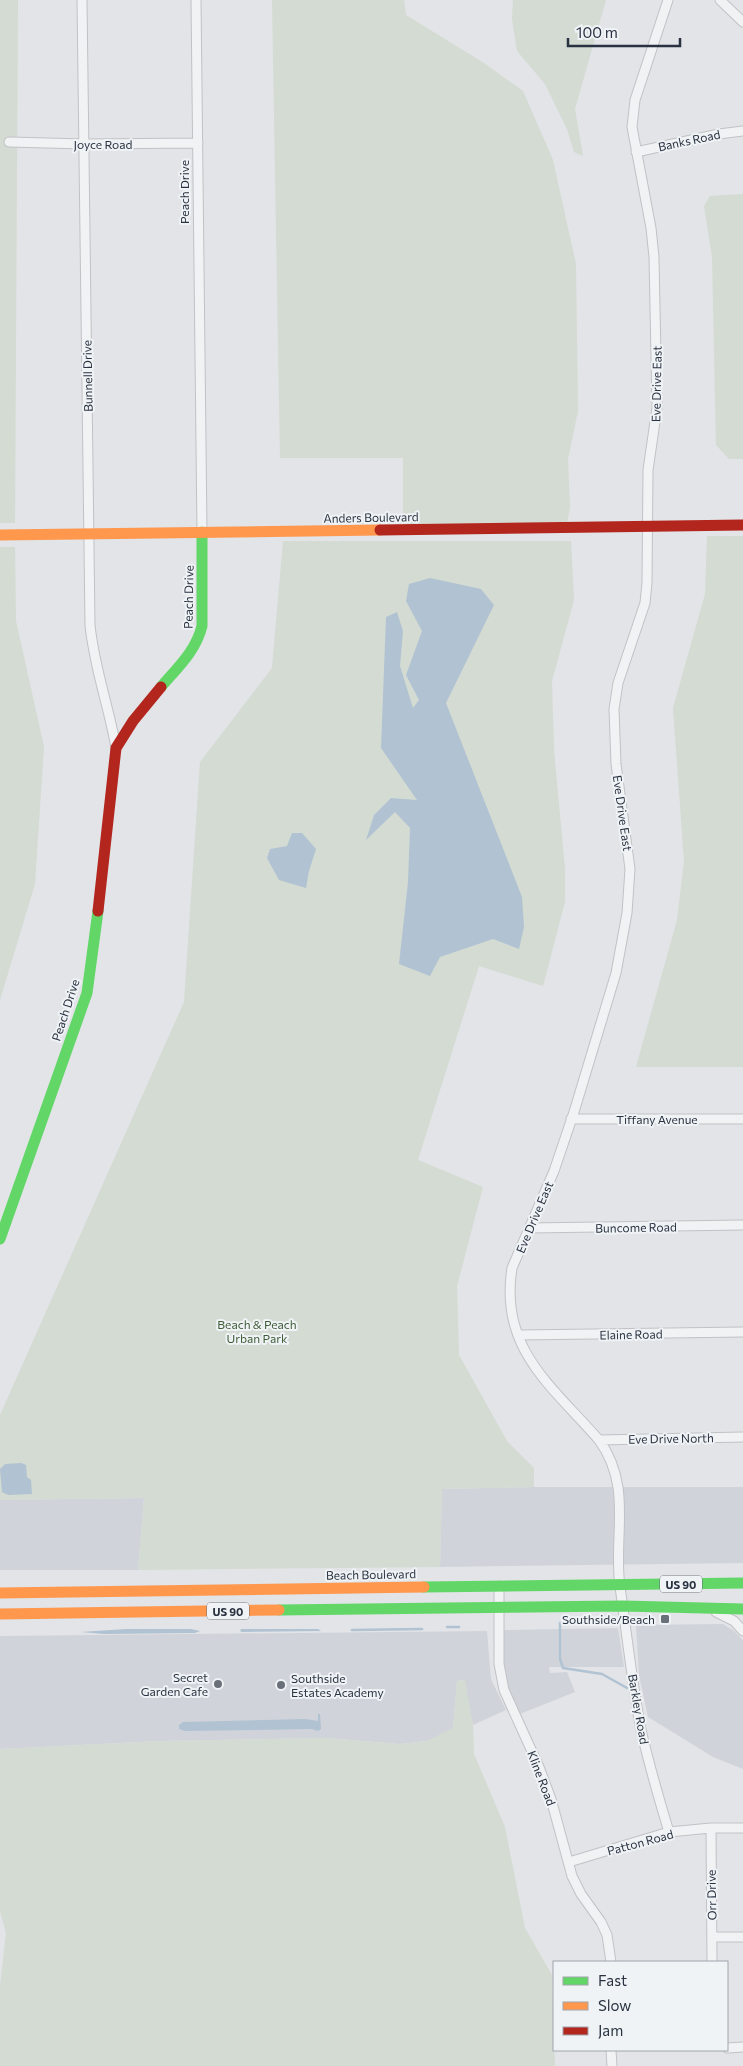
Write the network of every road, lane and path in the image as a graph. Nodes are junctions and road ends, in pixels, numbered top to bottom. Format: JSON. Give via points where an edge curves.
{"nodes":[{"id":1,"x":82,"y":0,"type":"edge"},
{"id":2,"x":196,"y":0,"type":"edge"},
{"id":3,"x":668,"y":0,"type":"edge"},
{"id":4,"x":720,"y":0,"type":"edge"},
{"id":5,"x":743,"y":22,"type":"edge"},
{"id":6,"x":743,"y":131,"type":"edge"},
{"id":7,"x":9,"y":142,"type":"dead end"},
{"id":8,"x":198,"y":143,"type":"junction"},
{"id":9,"x":85,"y":144,"type":"junction"},
{"id":10,"x":636,"y":152,"type":"junction"},
{"id":11,"x":743,"y":525,"type":"edge"},
{"id":12,"x":648,"y":527,"type":"junction"},
{"id":13,"x":202,"y":532,"type":"junction"},
{"id":14,"x":89,"y":534,"type":"junction"},
{"id":15,"x":0,"y":536,"type":"edge"},
{"id":16,"x":116,"y":748,"type":"junction"},
{"id":17,"x":571,"y":1119,"type":"junction"},
{"id":18,"x":743,"y":1119,"type":"edge"},
{"id":19,"x":743,"y":1225,"type":"edge"},
{"id":20,"x":529,"y":1228,"type":"junction"},
{"id":21,"x":0,"y":1239,"type":"edge"},
{"id":22,"x":743,"y":1332,"type":"edge"},
{"id":23,"x":519,"y":1336,"type":"junction"},
{"id":24,"x":743,"y":1437,"type":"edge"},
{"id":25,"x":600,"y":1440,"type":"junction"},
{"id":26,"x":743,"y":1583,"type":"edge"},
{"id":27,"x":620,"y":1584,"type":"junction"},
{"id":28,"x":499,"y":1586,"type":"junction"},
{"id":29,"x":0,"y":1593,"type":"edge"},
{"id":30,"x":221,"y":1601,"type":"junction"},
{"id":31,"x":623,"y":1606,"type":"junction"},
{"id":32,"x":707,"y":1607,"type":"junction"},
{"id":33,"x":499,"y":1608,"type":"junction"},
{"id":34,"x":743,"y":1609,"type":"edge"},
{"id":35,"x":0,"y":1614,"type":"edge"},
{"id":36,"x":743,"y":1630,"type":"edge"},
{"id":37,"x":711,"y":1828,"type":"junction"},
{"id":38,"x":743,"y":1828,"type":"edge"},
{"id":39,"x":669,"y":1832,"type":"junction"},
{"id":40,"x":569,"y":1862,"type":"junction"},
{"id":41,"x":743,"y":1936,"type":"edge"},
{"id":42,"x":712,"y":1937,"type":"junction"},
{"id":43,"x":610,"y":1961,"type":"edge"},
{"id":44,"x":712,"y":1961,"type":"edge"},
{"id":45,"x":743,"y":2047,"type":"edge"},
{"id":46,"x":728,"y":2048,"type":"edge"},
{"id":47,"x":612,"y":2051,"type":"edge"},
{"id":48,"x":612,"y":2066,"type":"edge"}],
"edges":[{"from":1,"to":9,"type":"street","name":"Bunnell Drive"},
{"from":2,"to":8,"type":"street","name":"Peach Drive"},
{"from":3,"to":10,"type":"street","name":"Eve Drive East","via":[[635,100],[632,127]]},
{"from":4,"to":5,"type":"street"},
{"from":6,"to":10,"type":"street","name":"Banks Road"},
{"from":7,"to":9,"type":"street","name":"Joyce Road"},
{"from":8,"to":9,"type":"street","name":"Joyce Road"},
{"from":8,"to":13,"type":"street","name":"Peach Drive"},
{"from":9,"to":14,"type":"street","name":"Bunnell Drive"},
{"from":10,"to":12,"type":"street","name":"Eve Drive East","via":[[654,257],[657,408],[648,470]]},
{"from":11,"to":12,"type":"main road","name":"Anders Boulevard"},
{"from":12,"to":13,"type":"main road","name":"Anders Boulevard"},
{"from":12,"to":17,"type":"street","name":"Eve Drive East","via":[[644,603],[618,683],[614,708],[616,764],[630,869],[628,913],[616,973]]},
{"from":13,"to":14,"type":"main road","name":"Anders Boulevard"},
{"from":13,"to":16,"type":"main road","name":"Peach Drive","via":[[200,637],[186,659],[129,726]]},
{"from":14,"to":15,"type":"main road","name":"Anders Boulevard"},
{"from":14,"to":16,"type":"street","name":"Bunnell Drive","via":[[92,643]]},
{"from":16,"to":21,"type":"main road","name":"Peach Drive","via":[[87,993]]},
{"from":17,"to":18,"type":"street","name":"Tiffany Avenue"},
{"from":17,"to":20,"type":"street","name":"Eve Drive East","via":[[554,1171]]},
{"from":19,"to":20,"type":"street","name":"Buncome Road"},
{"from":20,"to":23,"type":"street","name":"Eve Drive East","via":[[512,1268],[510,1283],[510,1308]]},
{"from":22,"to":23,"type":"street","name":"Elaine Road"},
{"from":23,"to":25,"type":"street","name":"Eve Drive East","via":[[539,1374]]},
{"from":24,"to":25,"type":"street","name":"Eve Drive North"},
{"from":25,"to":27,"type":"street","name":"Eve Drive East","via":[[612,1460],[619,1485]]},
{"from":26,"to":27,"type":"main road","name":"Beach Boulevard","number":"US 90"},
{"from":27,"to":28,"type":"main road","name":"Beach Boulevard","number":"US 90"},
{"from":27,"to":31,"type":"street","name":"Barkley Road"},
{"from":28,"to":30,"type":"main road","name":"Beach Boulevard","number":"US 90"},
{"from":28,"to":33,"type":"street","name":"Kline Road"},
{"from":29,"to":30,"type":"main road","name":"Beach Boulevard","number":"US 90"},
{"from":30,"to":33,"type":"main road","number":"US 90"},
{"from":30,"to":35,"type":"main road","number":"US 90"},
{"from":31,"to":32,"type":"main road","number":"US 90"},
{"from":31,"to":33,"type":"main road","number":"US 90"},
{"from":31,"to":39,"type":"street","name":"Barkley Road","via":[[642,1731]]},
{"from":32,"to":34,"type":"main road","number":"US 90"},
{"from":32,"to":36,"type":"street","via":[[734,1621]]},
{"from":33,"to":40,"type":"street","name":"Kline Road","via":[[500,1678],[551,1799]]},
{"from":37,"to":38,"type":"street","name":"Patton Road"},
{"from":37,"to":39,"type":"street","name":"Patton Road"},
{"from":37,"to":42,"type":"street","name":"Orr Drive"},
{"from":39,"to":40,"type":"street","name":"Patton Road"},
{"from":40,"to":43,"type":"street","name":"Kline Road","via":[[581,1894],[607,1935]]},
{"from":41,"to":42,"type":"street"},
{"from":42,"to":44,"type":"street","name":"Orr Drive"},
{"from":45,"to":46,"type":"street"},
{"from":47,"to":48,"type":"street"}]}
